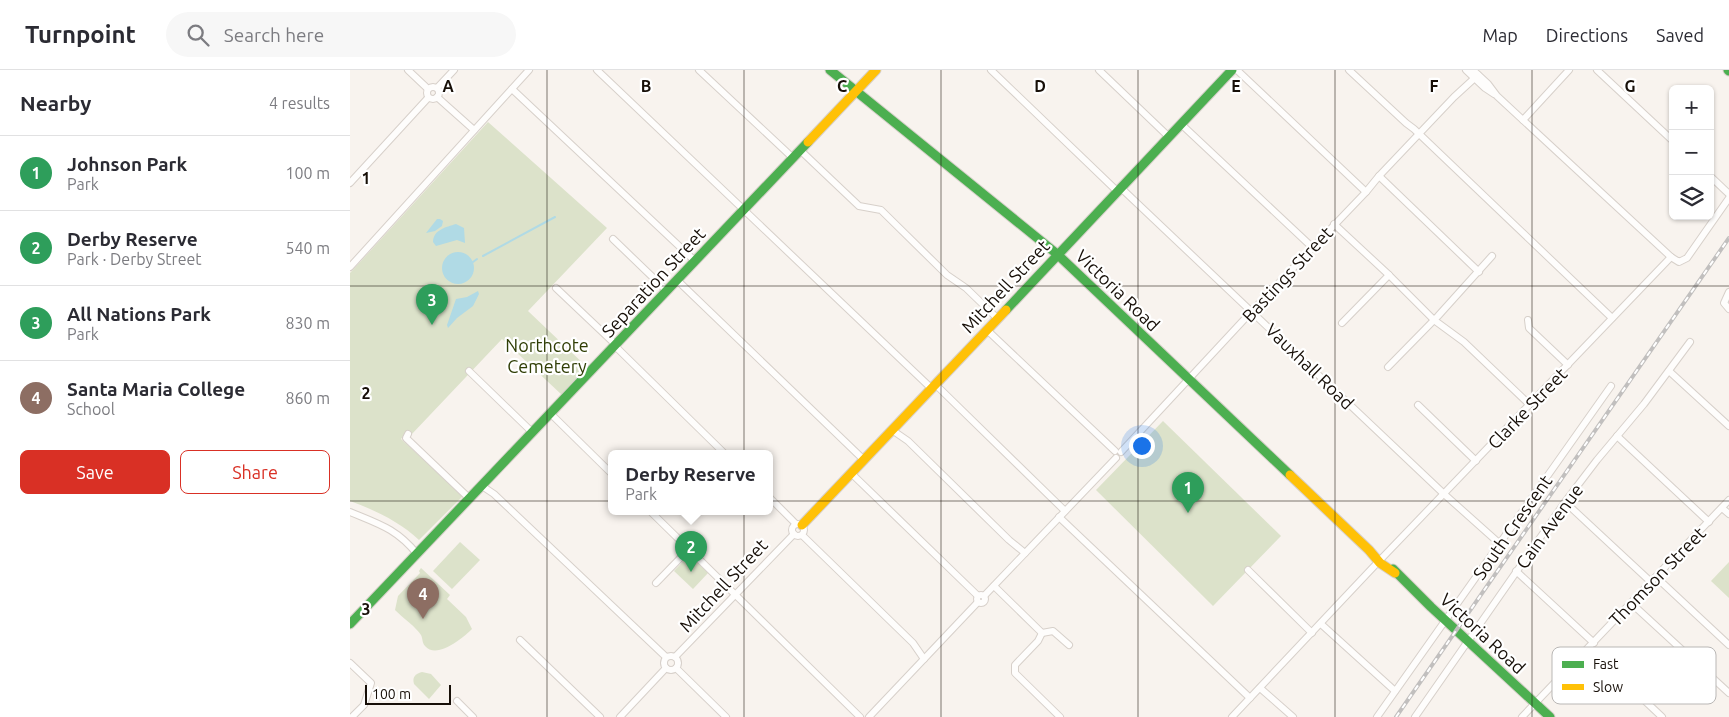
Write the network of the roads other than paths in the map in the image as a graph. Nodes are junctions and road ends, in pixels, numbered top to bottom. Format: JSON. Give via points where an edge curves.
{"nodes":[{"id":1,"x":408,"y":70,"type":"edge"},
{"id":2,"x":454,"y":70,"type":"edge"},
{"id":3,"x":529,"y":70,"type":"edge"},
{"id":4,"x":597,"y":70,"type":"edge"},
{"id":5,"x":699,"y":70,"type":"edge"},
{"id":6,"x":830,"y":70,"type":"edge"},
{"id":7,"x":876,"y":70,"type":"edge"},
{"id":8,"x":991,"y":70,"type":"edge"},
{"id":9,"x":1099,"y":70,"type":"edge"},
{"id":10,"x":1349,"y":70,"type":"edge"},
{"id":11,"x":1569,"y":70,"type":"edge"},
{"id":12,"x":1597,"y":70,"type":"edge"},
{"id":13,"x":1231,"y":71,"type":"edge"},
{"id":14,"x":1472,"y":73,"type":"edge"},
{"id":15,"x":437,"y":88,"type":"junction"},
{"id":16,"x":428,"y":89,"type":"junction"},
{"id":17,"x":512,"y":89,"type":"junction"},
{"id":18,"x":857,"y":90,"type":"junction"},
{"id":19,"x":437,"y":97,"type":"junction"},
{"id":20,"x":428,"y":98,"type":"junction"},
{"id":21,"x":1523,"y":120,"type":"junction"},
{"id":22,"x":1181,"y":124,"type":"junction"},
{"id":23,"x":474,"y":130,"type":"junction"},
{"id":24,"x":1418,"y":135,"type":"junction"},
{"id":25,"x":1169,"y":137,"type":"junction"},
{"id":26,"x":1669,"y":137,"type":"edge"},
{"id":27,"x":800,"y":150,"type":"junction"},
{"id":28,"x":793,"y":158,"type":"junction"},
{"id":29,"x":1379,"y":176,"type":"junction"},
{"id":30,"x":1714,"y":180,"type":"edge"},
{"id":31,"x":350,"y":183,"type":"edge"},
{"id":32,"x":1119,"y":190,"type":"junction"},
{"id":33,"x":1366,"y":192,"type":"junction"},
{"id":34,"x":1729,"y":194,"type":"edge"},
{"id":35,"x":1729,"y":198,"type":"edge"},
{"id":36,"x":744,"y":210,"type":"junction"},
{"id":37,"x":1334,"y":224,"type":"junction"},
{"id":38,"x":613,"y":240,"type":"dead end"},
{"id":39,"x":1312,"y":248,"type":"junction"},
{"id":40,"x":1057,"y":254,"type":"junction"},
{"id":41,"x":1492,"y":256,"type":"dead end"},
{"id":42,"x":1671,"y":257,"type":"junction"},
{"id":43,"x":696,"y":261,"type":"junction"},
{"id":44,"x":350,"y":267,"type":"edge"},
{"id":45,"x":1479,"y":272,"type":"junction"},
{"id":46,"x":1389,"y":275,"type":"junction"},
{"id":47,"x":677,"y":280,"type":"junction"},
{"id":48,"x":556,"y":288,"type":"dead end"},
{"id":49,"x":667,"y":291,"type":"junction"},
{"id":50,"x":1727,"y":294,"type":"edge"},
{"id":51,"x":1729,"y":309,"type":"edge"},
{"id":52,"x":1252,"y":311,"type":"junction"},
{"id":53,"x":997,"y":318,"type":"junction"},
{"id":54,"x":1612,"y":318,"type":"junction"},
{"id":55,"x":1434,"y":320,"type":"junction"},
{"id":56,"x":1528,"y":320,"type":"dead end"},
{"id":57,"x":1342,"y":323,"type":"dead end"},
{"id":58,"x":986,"y":330,"type":"junction"},
{"id":59,"x":1690,"y":342,"type":"dead end"},
{"id":60,"x":615,"y":346,"type":"junction"},
{"id":61,"x":1568,"y":364,"type":"junction"},
{"id":62,"x":1388,"y":367,"type":"dead end"},
{"id":63,"x":469,"y":371,"type":"dead end"},
{"id":64,"x":1669,"y":371,"type":"junction"},
{"id":65,"x":1189,"y":380,"type":"junction"},
{"id":66,"x":933,"y":386,"type":"junction"},
{"id":67,"x":1611,"y":386,"type":"dead end"},
{"id":68,"x":1418,"y":405,"type":"dead end"},
{"id":69,"x":1530,"y":405,"type":"junction"},
{"id":70,"x":551,"y":414,"type":"junction"},
{"id":71,"x":1729,"y":426,"type":"edge"},
{"id":72,"x":892,"y":430,"type":"junction"},
{"id":73,"x":533,"y":432,"type":"junction"},
{"id":74,"x":1616,"y":436,"type":"junction"},
{"id":75,"x":405,"y":437,"type":"dead end"},
{"id":76,"x":721,"y":450,"type":"edge"},
{"id":77,"x":1117,"y":454,"type":"junction"},
{"id":78,"x":864,"y":460,"type":"junction"},
{"id":79,"x":1476,"y":461,"type":"junction"},
{"id":80,"x":608,"y":470,"type":"edge"},
{"id":81,"x":851,"y":473,"type":"junction"},
{"id":82,"x":482,"y":486,"type":"junction"},
{"id":83,"x":1444,"y":494,"type":"junction"},
{"id":84,"x":470,"y":499,"type":"junction"},
{"id":85,"x":1729,"y":500,"type":"edge"},
{"id":86,"x":773,"y":501,"type":"edge"},
{"id":87,"x":1565,"y":502,"type":"junction"},
{"id":88,"x":1722,"y":508,"type":"junction"},
{"id":89,"x":1065,"y":511,"type":"junction"},
{"id":90,"x":350,"y":512,"type":"edge"},
{"id":91,"x":1729,"y":514,"type":"edge"},
{"id":92,"x":654,"y":515,"type":"edge"},
{"id":93,"x":1059,"y":517,"type":"junction"},
{"id":94,"x":1708,"y":522,"type":"junction"},
{"id":95,"x":799,"y":524,"type":"junction"},
{"id":96,"x":794,"y":534,"type":"junction"},
{"id":97,"x":802,"y":535,"type":"junction"},
{"id":98,"x":1500,"y":544,"type":"junction"},
{"id":99,"x":689,"y":549,"type":"junction"},
{"id":100,"x":417,"y":554,"type":"junction"},
{"id":101,"x":1023,"y":555,"type":"junction"},
{"id":102,"x":1381,"y":560,"type":"junction"},
{"id":103,"x":1248,"y":570,"type":"dead end"},
{"id":104,"x":1516,"y":571,"type":"junction"},
{"id":105,"x":1653,"y":580,"type":"junction"},
{"id":106,"x":656,"y":584,"type":"dead end"},
{"id":107,"x":994,"y":586,"type":"junction"},
{"id":108,"x":736,"y":595,"type":"junction"},
{"id":109,"x":980,"y":598,"type":"junction"},
{"id":110,"x":1631,"y":603,"type":"junction"},
{"id":111,"x":1446,"y":620,"type":"junction"},
{"id":112,"x":350,"y":624,"type":"edge"},
{"id":113,"x":1321,"y":624,"type":"junction"},
{"id":114,"x":1042,"y":633,"type":"junction"},
{"id":115,"x":1312,"y":633,"type":"junction"},
{"id":116,"x":520,"y":640,"type":"dead end"},
{"id":117,"x":1469,"y":641,"type":"junction"},
{"id":118,"x":913,"y":643,"type":"junction"},
{"id":119,"x":1069,"y":645,"type":"dead end"},
{"id":120,"x":1591,"y":645,"type":"joint"},
{"id":121,"x":1729,"y":645,"type":"edge"},
{"id":122,"x":1679,"y":647,"type":"edge"},
{"id":123,"x":930,"y":653,"type":"junction"},
{"id":124,"x":666,"y":657,"type":"junction"},
{"id":125,"x":676,"y":657,"type":"junction"},
{"id":126,"x":924,"y":659,"type":"junction"},
{"id":127,"x":350,"y":663,"type":"edge"},
{"id":128,"x":666,"y":668,"type":"junction"},
{"id":129,"x":676,"y":668,"type":"junction"},
{"id":130,"x":1716,"y":681,"type":"edge"},
{"id":131,"x":1552,"y":685,"type":"edge"},
{"id":132,"x":1260,"y":688,"type":"junction"},
{"id":133,"x":1395,"y":691,"type":"junction"},
{"id":134,"x":1729,"y":693,"type":"edge"},
{"id":135,"x":1250,"y":698,"type":"junction"},
{"id":136,"x":457,"y":701,"type":"dead end"},
{"id":137,"x":1535,"y":703,"type":"junction"},
{"id":138,"x":1649,"y":704,"type":"edge"},
{"id":139,"x":352,"y":717,"type":"edge"},
{"id":140,"x":473,"y":717,"type":"edge"},
{"id":141,"x":600,"y":717,"type":"edge"},
{"id":142,"x":620,"y":717,"type":"edge"},
{"id":143,"x":726,"y":717,"type":"edge"},
{"id":144,"x":865,"y":717,"type":"edge"},
{"id":145,"x":1060,"y":717,"type":"edge"},
{"id":146,"x":1232,"y":717,"type":"edge"},
{"id":147,"x":1292,"y":717,"type":"edge"},
{"id":148,"x":1377,"y":717,"type":"edge"},
{"id":149,"x":1415,"y":717,"type":"edge"},
{"id":150,"x":1522,"y":717,"type":"edge"},
{"id":151,"x":1550,"y":717,"type":"edge"},
{"id":152,"x":1662,"y":717,"type":"edge"}],
"edges":[{"from":1,"to":16,"type":"street"},
{"from":2,"to":15,"type":"street"},
{"from":3,"to":17,"type":"street"},
{"from":4,"to":36,"type":"street"},
{"from":5,"to":28,"type":"street"},
{"from":6,"to":18,"type":"street","name":"Victoria Road"},
{"from":7,"to":18,"type":"street","name":"Separation Street"},
{"from":8,"to":32,"type":"street","name":"Vauxhall Road"},
{"from":9,"to":25,"type":"street"},
{"from":10,"to":24,"type":"street"},
{"from":11,"to":21,"type":"street"},
{"from":12,"to":26,"type":"street"},
{"from":13,"to":22,"type":"street","name":"Mitchell Street"},
{"from":13,"to":33,"type":"street"},
{"from":14,"to":21,"type":"street","via":[[1488,84]]},
{"from":14,"to":24,"type":"street","name":"Bastings Street"},
{"from":15,"to":16,"type":"street"},
{"from":15,"to":19,"type":"street"},
{"from":16,"to":20,"type":"street"},
{"from":17,"to":23,"type":"street"},
{"from":17,"to":43,"type":"street"},
{"from":18,"to":27,"type":"street","name":"Separation Street"},
{"from":18,"to":40,"type":"street","name":"Victoria Road"},
{"from":19,"to":20,"type":"street"},
{"from":19,"to":23,"type":"street"},
{"from":20,"to":31,"type":"street"},
{"from":21,"to":42,"type":"street"},
{"from":22,"to":25,"type":"street","name":"Mitchell Street"},
{"from":22,"to":39,"type":"street"},
{"from":23,"to":44,"type":"street"},
{"from":24,"to":29,"type":"street","name":"Bastings Street"},
{"from":24,"to":54,"type":"street"},
{"from":25,"to":32,"type":"street","name":"Mitchell Street"},
{"from":27,"to":28,"type":"street","name":"Separation Street"},
{"from":27,"to":53,"type":"street","via":[[859,206],[881,210],[947,275],[966,288]]},
{"from":28,"to":36,"type":"street","name":"Separation Street"},
{"from":29,"to":33,"type":"street","name":"Bastings Street"},
{"from":29,"to":45,"type":"street"},
{"from":30,"to":34,"type":"street"},
{"from":32,"to":40,"type":"street","name":"Mitchell Street"},
{"from":32,"to":52,"type":"street","name":"Vauxhall Road"},
{"from":33,"to":37,"type":"street","name":"Bastings Street"},
{"from":35,"to":42,"type":"street","via":[[1687,258],[1679,262]]},
{"from":36,"to":43,"type":"street","name":"Separation Street"},
{"from":36,"to":66,"type":"street"},
{"from":37,"to":39,"type":"street","name":"Bastings Street"},
{"from":37,"to":46,"type":"street"},
{"from":38,"to":49,"type":"street"},
{"from":39,"to":52,"type":"street","name":"Bastings Street"},
{"from":40,"to":53,"type":"street","name":"Mitchell Street"},
{"from":40,"to":65,"type":"street","name":"Victoria Road"},
{"from":41,"to":45,"type":"street"},
{"from":42,"to":54,"type":"street","name":"Clarke Street"},
{"from":43,"to":47,"type":"street","name":"Separation Street"},
{"from":45,"to":55,"type":"street"},
{"from":46,"to":55,"type":"street"},
{"from":46,"to":57,"type":"street"},
{"from":47,"to":49,"type":"street","name":"Separation Street"},
{"from":47,"to":78,"type":"street"},
{"from":48,"to":60,"type":"street"},
{"from":49,"to":60,"type":"street","name":"Separation Street"},
{"from":50,"to":51,"type":"street","via":[[1724,303]]},
{"from":52,"to":65,"type":"street","name":"Bastings Street"},
{"from":52,"to":83,"type":"street","name":"Vauxhall Road"},
{"from":53,"to":58,"type":"street","name":"Mitchell Street"},
{"from":54,"to":61,"type":"street","name":"Clarke Street"},
{"from":55,"to":62,"type":"street"},
{"from":55,"to":69,"type":"street","via":[[1464,342]]},
{"from":56,"to":61,"type":"street","via":[[1530,328]]},
{"from":58,"to":66,"type":"street","name":"Mitchell Street"},
{"from":58,"to":77,"type":"street"},
{"from":59,"to":64,"type":"street","name":"Cain Avenue"},
{"from":60,"to":70,"type":"street","name":"Separation Street"},
{"from":60,"to":76,"type":"street"},
{"from":61,"to":69,"type":"street","name":"Clarke Street"},
{"from":63,"to":73,"type":"street"},
{"from":64,"to":71,"type":"street"},
{"from":64,"to":74,"type":"street","name":"Cain Avenue"},
{"from":65,"to":77,"type":"street","name":"Bastings Street"},
{"from":65,"to":102,"type":"street","name":"Victoria Road"},
{"from":66,"to":72,"type":"street","name":"Mitchell Street"},
{"from":66,"to":89,"type":"street"},
{"from":67,"to":98,"type":"street","name":"South Crescent"},
{"from":68,"to":79,"type":"street"},
{"from":69,"to":79,"type":"street","name":"Clarke Street"},
{"from":70,"to":73,"type":"street","name":"Separation Street"},
{"from":70,"to":80,"type":"street"},
{"from":72,"to":78,"type":"street","name":"Mitchell Street"},
{"from":72,"to":101,"type":"street","via":[[908,441]]},
{"from":73,"to":82,"type":"street","name":"Separation Street"},
{"from":74,"to":87,"type":"street","name":"Cain Avenue"},
{"from":74,"to":94,"type":"street"},
{"from":75,"to":84,"type":"street"},
{"from":77,"to":89,"type":"street","name":"Bastings Street"},
{"from":78,"to":81,"type":"street","name":"Mitchell Street"},
{"from":79,"to":83,"type":"street","name":"Clarke Street"},
{"from":81,"to":95,"type":"street","name":"Mitchell Street"},
{"from":81,"to":109,"type":"street"},
{"from":82,"to":84,"type":"street","name":"Separation Street"},
{"from":82,"to":124,"type":"street"},
{"from":83,"to":98,"type":"street","name":"Vauxhall Road"},
{"from":83,"to":102,"type":"street","name":"Clarke Street"},
{"from":84,"to":100,"type":"street","name":"Separation Street"},
{"from":85,"to":88,"type":"street","name":"Thomson Street"},
{"from":86,"to":95,"type":"street"},
{"from":87,"to":104,"type":"street","name":"Cain Avenue"},
{"from":87,"to":105,"type":"street"},
{"from":88,"to":91,"type":"street"},
{"from":88,"to":94,"type":"street","name":"Thomson Street"},
{"from":89,"to":93,"type":"street","name":"Bastings Street"},
{"from":90,"to":100,"type":"street","via":[[393,530]]},
{"from":92,"to":99,"type":"street"},
{"from":93,"to":101,"type":"street","name":"Bastings Street"},
{"from":93,"to":135,"type":"street"},
{"from":94,"to":105,"type":"street","name":"Thomson Street"},
{"from":95,"to":96,"type":"street","via":[[792,528]]},
{"from":95,"to":97,"type":"street","via":[[805,529]]},
{"from":96,"to":97,"type":"street"},
{"from":96,"to":108,"type":"street","name":"Mitchell Street"},
{"from":97,"to":118,"type":"street"},
{"from":98,"to":111,"type":"street","name":"South Crescent"},
{"from":99,"to":106,"type":"street"},
{"from":99,"to":108,"type":"street"},
{"from":100,"to":112,"type":"street","name":"Separation Street"},
{"from":101,"to":107,"type":"street","name":"Bastings Street"},
{"from":102,"to":111,"type":"street","name":"Victoria Road"},
{"from":102,"to":113,"type":"street","name":"Clarke Street"},
{"from":103,"to":115,"type":"street"},
{"from":104,"to":117,"type":"street","name":"Cain Avenue"},
{"from":104,"to":120,"type":"street"},
{"from":105,"to":110,"type":"street","name":"Thomson Street"},
{"from":105,"to":121,"type":"street"},
{"from":107,"to":109,"type":"street","name":"Bastings Street"},
{"from":107,"to":114,"type":"street"},
{"from":108,"to":125,"type":"street","name":"Mitchell Street"},
{"from":108,"to":144,"type":"street"},
{"from":109,"to":123,"type":"street","name":"Bastings Street"},
{"from":110,"to":120,"type":"street","name":"Thomson Street"},
{"from":110,"to":122,"type":"street"},
{"from":111,"to":117,"type":"street","name":"Victoria Road"},
{"from":111,"to":133,"type":"street","name":"South Crescent"},
{"from":113,"to":115,"type":"street","name":"Clarke Street"},
{"from":113,"to":133,"type":"street"},
{"from":114,"to":119,"type":"street","via":[[1052,631]]},
{"from":114,"to":145,"type":"street","via":[[1038,642],[1015,665],[1015,673]]},
{"from":115,"to":132,"type":"street","name":"Clarke Street"},
{"from":116,"to":141,"type":"street"},
{"from":117,"to":137,"type":"street","name":"Victoria Road"},
{"from":117,"to":149,"type":"street","name":"Cain Avenue"},
{"from":118,"to":123,"type":"street"},
{"from":118,"to":126,"type":"street"},
{"from":123,"to":126,"type":"street","name":"Bastings Street"},
{"from":124,"to":125,"type":"street"},
{"from":124,"to":128,"type":"street"},
{"from":125,"to":129,"type":"street"},
{"from":126,"to":144,"type":"street","name":"Bastings Street"},
{"from":127,"to":139,"type":"street","via":[[371,683],[364,705]]},
{"from":128,"to":129,"type":"street"},
{"from":128,"to":142,"type":"street"},
{"from":129,"to":143,"type":"street"},
{"from":130,"to":134,"type":"street"},
{"from":131,"to":137,"type":"street","name":"Thomson Street"},
{"from":132,"to":135,"type":"street","name":"Clarke Street"},
{"from":132,"to":147,"type":"street"},
{"from":133,"to":148,"type":"street","name":"South Crescent"},
{"from":135,"to":146,"type":"street","name":"Clarke Street"},
{"from":136,"to":140,"type":"street"},
{"from":137,"to":150,"type":"street","name":"Thomson Street"},
{"from":137,"to":151,"type":"street","name":"Victoria Road"},
{"from":138,"to":152,"type":"street"}]}
